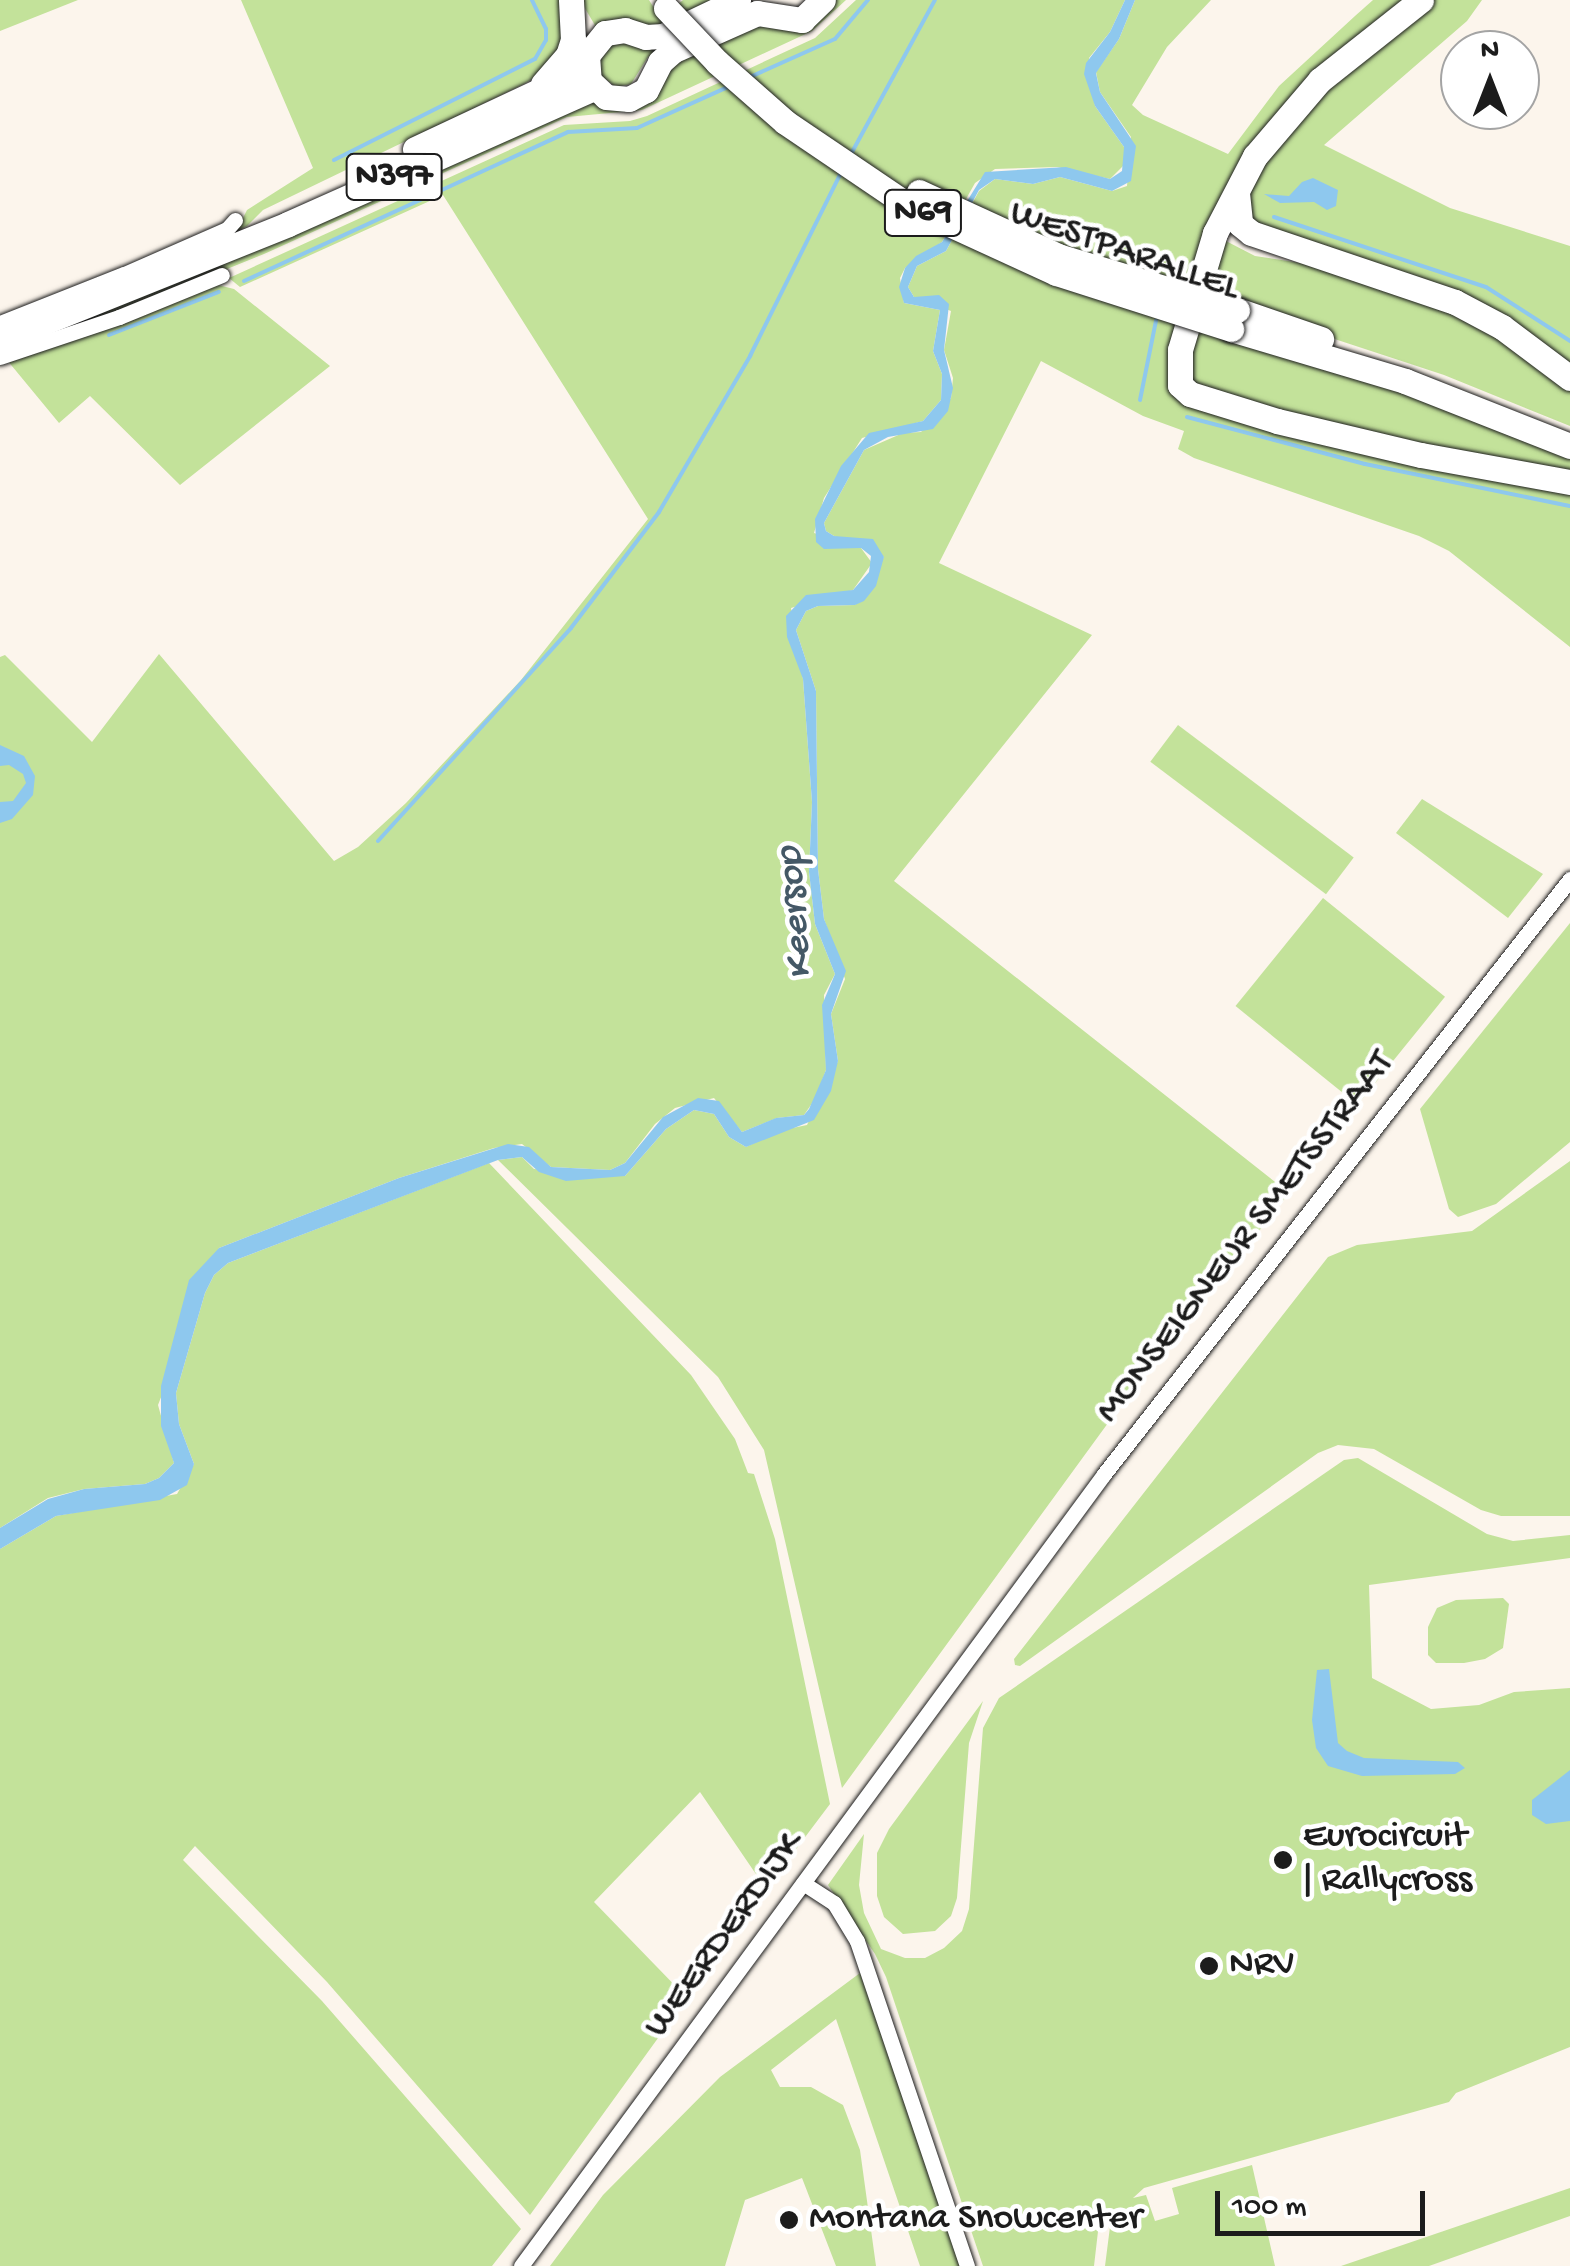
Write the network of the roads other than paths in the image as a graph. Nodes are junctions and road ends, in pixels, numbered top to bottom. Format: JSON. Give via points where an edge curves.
{"nodes":[{"id":1,"x":571,"y":0,"type":"edge"},
{"id":2,"x":738,"y":0,"type":"edge"},
{"id":3,"x":823,"y":0,"type":"edge"},
{"id":4,"x":1421,"y":0,"type":"edge"},
{"id":5,"x":667,"y":3,"type":"edge"},
{"id":6,"x":596,"y":40,"type":"junction"},
{"id":7,"x":590,"y":78,"type":"junction"},
{"id":8,"x":536,"y":91,"type":"junction"},
{"id":9,"x":1237,"y":193,"type":"junction"},
{"id":10,"x":241,"y":229,"type":"junction"},
{"id":11,"x":222,"y":275,"type":"dead end"},
{"id":12,"x":1234,"y":319,"type":"junction"},
{"id":13,"x":0,"y":323,"type":"edge"},
{"id":14,"x":0,"y":340,"type":"edge"},
{"id":15,"x":0,"y":357,"type":"edge"},
{"id":16,"x":1570,"y":378,"type":"edge"},
{"id":17,"x":1570,"y":430,"type":"edge"},
{"id":18,"x":1570,"y":446,"type":"edge"},
{"id":19,"x":1570,"y":482,"type":"edge"},
{"id":20,"x":1570,"y":879,"type":"edge"},
{"id":21,"x":978,"y":1641,"type":"joint"},
{"id":22,"x":803,"y":1883,"type":"junction"},
{"id":23,"x":521,"y":2266,"type":"edge"},
{"id":24,"x":967,"y":2266,"type":"edge"}],
"edges":[{"from":1,"to":6,"type":"main road"},
{"from":1,"to":8,"type":"main road","via":[[568,54]]},
{"from":2,"to":6,"type":"main road","via":[[663,36],[616,30]]},
{"from":3,"to":7,"type":"main road","via":[[802,20],[757,13],[674,50],[646,90],[629,100],[611,99]]},
{"from":4,"to":9,"type":"main road","via":[[1296,105],[1255,156]]},
{"from":5,"to":12,"type":"main road","name":"WESTPARALLEL","number":"N69","bridge":true,"via":[[795,108],[912,188],[1058,256]]},
{"from":6,"to":7,"type":"main road","via":[[587,55]]},
{"from":7,"to":8,"type":"main road","number":"N397"},
{"from":7,"to":10,"type":"main road","number":"N397","via":[[288,224]]},
{"from":8,"to":10,"type":"main road","number":"N397"},
{"from":9,"to":16,"type":"main road","via":[[1240,224],[1250,232],[1455,302],[1502,327]]},
{"from":9,"to":19,"type":"main road","via":[[1215,234],[1180,350],[1183,391],[1346,438]]},
{"from":10,"to":13,"type":"street","via":[[227,228]]},
{"from":10,"to":14,"type":"main road","number":"N397"},
{"from":11,"to":15,"type":"street"},
{"from":12,"to":17,"type":"main road","name":"WESTPARALLEL","number":"N69"},
{"from":12,"to":18,"type":"main road","name":"WESTPARALLEL","number":"N69"},
{"from":20,"to":21,"type":"street","name":"MONSEIGNEUR SMETSSTRAAT"},
{"from":21,"to":22,"type":"street","name":"WEERDERDIJK"},
{"from":22,"to":23,"type":"street","name":"WEERDERDIJK"},
{"from":22,"to":24,"type":"street","via":[[834,1903],[857,1941]]}]}
